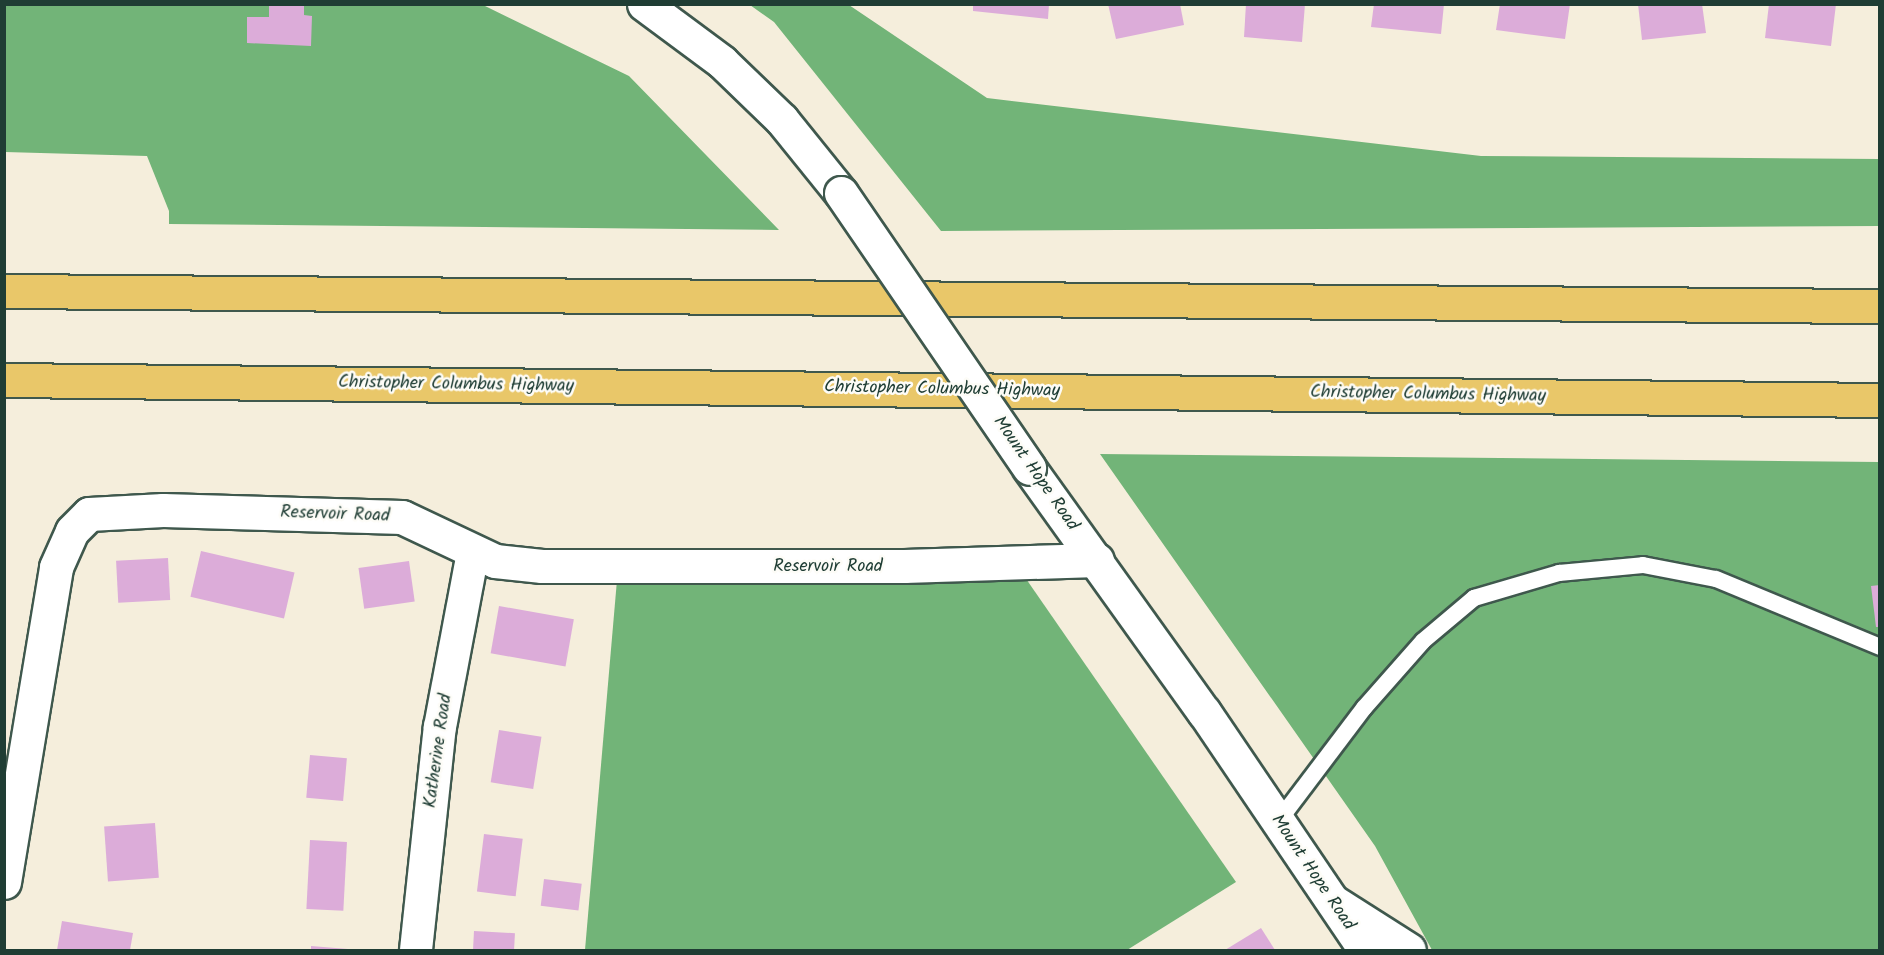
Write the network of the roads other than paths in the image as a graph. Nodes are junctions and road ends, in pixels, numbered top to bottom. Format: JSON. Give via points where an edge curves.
{"nodes":[{"id":1,"x":644,"y":4,"type":"edge"},
{"id":2,"x":4,"y":291,"type":"edge"},
{"id":3,"x":1880,"y":306,"type":"edge"},
{"id":4,"x":4,"y":380,"type":"edge"},
{"id":5,"x":1880,"y":400,"type":"edge"},
{"id":6,"x":473,"y":552,"type":"junction"},
{"id":7,"x":1097,"y":560,"type":"junction"},
{"id":8,"x":1880,"y":647,"type":"edge"},
{"id":9,"x":1277,"y":823,"type":"junction"},
{"id":10,"x":4,"y":882,"type":"edge"},
{"id":11,"x":1329,"y":898,"type":"junction"},
{"id":12,"x":416,"y":951,"type":"edge"},
{"id":13,"x":1365,"y":951,"type":"edge"},
{"id":14,"x":1410,"y":951,"type":"edge"}],
"edges":[{"from":1,"to":7,"type":"street","name":"Mount Hope Road","bridge":true,"via":[[722,62],[782,120],[841,193],[1029,468]]},
{"from":2,"to":3,"type":"highway"},
{"from":4,"to":5,"type":"highway","name":"Christopher Columbus Highway"},
{"from":6,"to":7,"type":"street","name":"Reservoir Road","via":[[495,561],[590,567],[904,566]]},
{"from":6,"to":10,"type":"street","name":"Reservoir Road","via":[[402,517],[163,510],[89,514],[72,531],[56,567]]},
{"from":6,"to":12,"type":"street","name":"Katherine Road","via":[[440,727]]},
{"from":7,"to":9,"type":"street","name":"Mount Hope Road"},
{"from":8,"to":9,"type":"lane","via":[[1716,579],[1643,565],[1559,573],[1474,598],[1423,641],[1364,708]]},
{"from":9,"to":11,"type":"street","name":"Mount Hope Road"},
{"from":11,"to":13,"type":"street","name":"Mount Hope Road"},
{"from":11,"to":14,"type":"street"}]}
